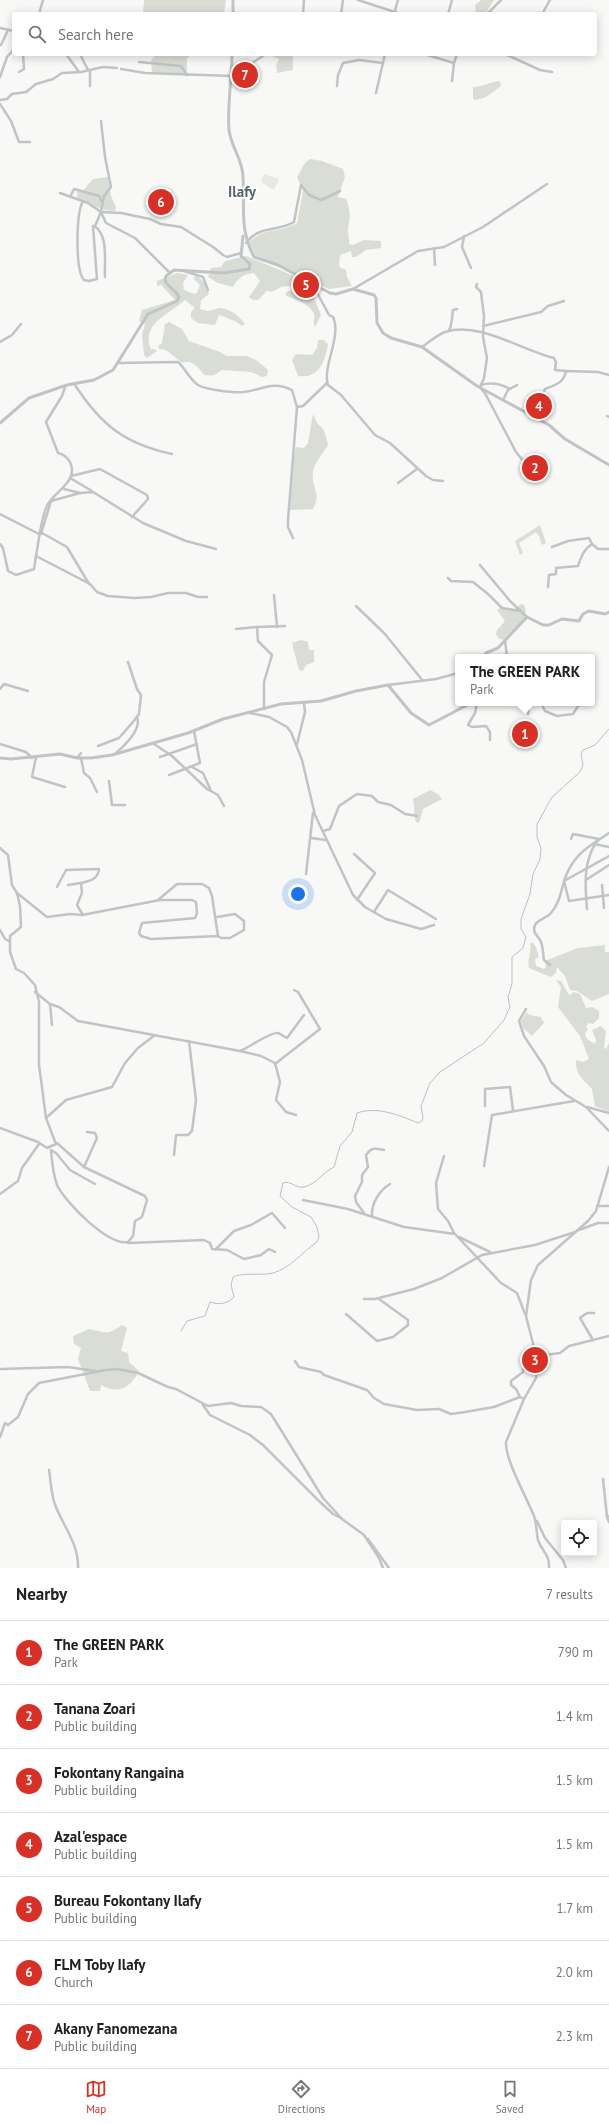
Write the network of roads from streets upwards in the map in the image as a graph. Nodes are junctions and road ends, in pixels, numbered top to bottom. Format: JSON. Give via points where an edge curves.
{"nodes":[{"id":1,"x":43,"y":0,"type":"edge"},
{"id":2,"x":233,"y":0,"type":"edge"},
{"id":3,"x":304,"y":0,"type":"edge"},
{"id":4,"x":343,"y":0,"type":"edge"},
{"id":5,"x":358,"y":0,"type":"edge"},
{"id":6,"x":398,"y":0,"type":"edge"},
{"id":7,"x":452,"y":0,"type":"edge"},
{"id":8,"x":501,"y":0,"type":"edge"},
{"id":9,"x":550,"y":0,"type":"edge"},
{"id":10,"x":40,"y":12,"type":"edge"},
{"id":11,"x":233,"y":12,"type":"edge"},
{"id":12,"x":303,"y":12,"type":"edge"},
{"id":13,"x":342,"y":12,"type":"edge"},
{"id":14,"x":391,"y":12,"type":"edge"},
{"id":15,"x":394,"y":12,"type":"edge"},
{"id":16,"x":449,"y":12,"type":"edge"},
{"id":17,"x":489,"y":12,"type":"edge"},
{"id":18,"x":543,"y":12,"type":"edge"},
{"id":19,"x":0,"y":28,"type":"edge"},
{"id":20,"x":8,"y":30,"type":"junction"},
{"id":21,"x":12,"y":31,"type":"edge"},
{"id":22,"x":1,"y":45,"type":"edge"},
{"id":23,"x":12,"y":52,"type":"edge"},
{"id":24,"x":23,"y":56,"type":"edge"},
{"id":25,"x":67,"y":56,"type":"edge"},
{"id":26,"x":81,"y":56,"type":"edge"},
{"id":27,"x":232,"y":56,"type":"edge"},
{"id":28,"x":263,"y":56,"type":"edge"},
{"id":29,"x":385,"y":56,"type":"edge"},
{"id":30,"x":431,"y":56,"type":"edge"},
{"id":31,"x":456,"y":56,"type":"edge"},
{"id":32,"x":509,"y":56,"type":"edge"},
{"id":33,"x":139,"y":62,"type":"dead end"},
{"id":34,"x":383,"y":63,"type":"junction"},
{"id":35,"x":454,"y":63,"type":"junction"},
{"id":36,"x":118,"y":68,"type":"dead end"},
{"id":37,"x":121,"y":69,"type":"dead end"},
{"id":38,"x":89,"y":70,"type":"junction"},
{"id":39,"x":19,"y":72,"type":"dead end"},
{"id":40,"x":79,"y":72,"type":"junction"},
{"id":41,"x":552,"y":72,"type":"dead end"},
{"id":42,"x":187,"y":75,"type":"junction"},
{"id":43,"x":232,"y":76,"type":"junction"},
{"id":44,"x":0,"y":77,"type":"edge"},
{"id":45,"x":452,"y":81,"type":"dead end"},
{"id":46,"x":90,"y":86,"type":"dead end"},
{"id":47,"x":337,"y":86,"type":"dead end"},
{"id":48,"x":376,"y":93,"type":"dead end"},
{"id":49,"x":0,"y":100,"type":"edge"},
{"id":50,"x":0,"y":104,"type":"edge"},
{"id":51,"x":101,"y":121,"type":"dead end"},
{"id":52,"x":30,"y":142,"type":"dead end"},
{"id":53,"x":547,"y":184,"type":"dead end"},
{"id":54,"x":340,"y":191,"type":"dead end"},
{"id":55,"x":60,"y":193,"type":"dead end"},
{"id":56,"x":70,"y":198,"type":"junction"},
{"id":57,"x":83,"y":202,"type":"junction"},
{"id":58,"x":102,"y":202,"type":"junction"},
{"id":59,"x":101,"y":212,"type":"junction"},
{"id":60,"x":94,"y":226,"type":"junction"},
{"id":61,"x":244,"y":233,"type":"junction"},
{"id":62,"x":464,"y":236,"type":"junction"},
{"id":63,"x":246,"y":243,"type":"junction"},
{"id":64,"x":434,"y":248,"type":"junction"},
{"id":65,"x":241,"y":253,"type":"junction"},
{"id":66,"x":435,"y":265,"type":"dead end"},
{"id":67,"x":471,"y":268,"type":"dead end"},
{"id":68,"x":178,"y":270,"type":"junction"},
{"id":69,"x":170,"y":273,"type":"junction"},
{"id":70,"x":105,"y":277,"type":"dead end"},
{"id":71,"x":313,"y":284,"type":"junction"},
{"id":72,"x":477,"y":284,"type":"dead end"},
{"id":73,"x":353,"y":289,"type":"junction"},
{"id":74,"x":208,"y":290,"type":"dead end"},
{"id":75,"x":564,"y":301,"type":"dead end"},
{"id":76,"x":457,"y":309,"type":"dead end"},
{"id":77,"x":21,"y":324,"type":"dead end"},
{"id":78,"x":483,"y":326,"type":"junction"},
{"id":79,"x":446,"y":332,"type":"junction"},
{"id":80,"x":483,"y":332,"type":"junction"},
{"id":81,"x":0,"y":342,"type":"edge"},
{"id":82,"x":422,"y":347,"type":"junction"},
{"id":83,"x":116,"y":365,"type":"junction"},
{"id":84,"x":566,"y":371,"type":"junction"},
{"id":85,"x":609,"y":375,"type":"edge"},
{"id":86,"x":327,"y":383,"type":"junction"},
{"id":87,"x":75,"y":385,"type":"junction"},
{"id":88,"x":517,"y":385,"type":"dead end"},
{"id":89,"x":480,"y":386,"type":"junction"},
{"id":90,"x":65,"y":387,"type":"junction"},
{"id":91,"x":510,"y":389,"type":"junction"},
{"id":92,"x":502,"y":400,"type":"junction"},
{"id":93,"x":297,"y":408,"type":"junction"},
{"id":94,"x":533,"y":417,"type":"junction"},
{"id":95,"x":0,"y":423,"type":"edge"},
{"id":96,"x":172,"y":454,"type":"dead end"},
{"id":97,"x":609,"y":465,"type":"edge"},
{"id":98,"x":418,"y":469,"type":"junction"},
{"id":99,"x":70,"y":477,"type":"junction"},
{"id":100,"x":538,"y":479,"type":"dead end"},
{"id":101,"x":443,"y":481,"type":"dead end"},
{"id":102,"x":398,"y":484,"type":"dead end"},
{"id":103,"x":64,"y":489,"type":"junction"},
{"id":104,"x":93,"y":492,"type":"junction"},
{"id":105,"x":80,"y":493,"type":"junction"},
{"id":106,"x":51,"y":501,"type":"junction"},
{"id":107,"x":0,"y":514,"type":"edge"},
{"id":108,"x":132,"y":517,"type":"junction"},
{"id":109,"x":40,"y":535,"type":"junction"},
{"id":110,"x":293,"y":538,"type":"dead end"},
{"id":111,"x":0,"y":544,"type":"edge"},
{"id":112,"x":592,"y":544,"type":"junction"},
{"id":113,"x":552,"y":547,"type":"dead end"},
{"id":114,"x":216,"y":549,"type":"dead end"},
{"id":115,"x":609,"y":549,"type":"edge"},
{"id":116,"x":36,"y":556,"type":"junction"},
{"id":117,"x":480,"y":565,"type":"dead end"},
{"id":118,"x":448,"y":578,"type":"dead end"},
{"id":119,"x":90,"y":584,"type":"junction"},
{"id":120,"x":548,"y":587,"type":"dead end"},
{"id":121,"x":274,"y":594,"type":"dead end"},
{"id":122,"x":207,"y":596,"type":"dead end"},
{"id":123,"x":356,"y":606,"type":"dead end"},
{"id":124,"x":522,"y":611,"type":"junction"},
{"id":125,"x":609,"y":612,"type":"edge"},
{"id":126,"x":527,"y":617,"type":"junction"},
{"id":127,"x":285,"y":626,"type":"dead end"},
{"id":128,"x":257,"y":627,"type":"junction"},
{"id":129,"x":277,"y":627,"type":"junction"},
{"id":130,"x":236,"y":629,"type":"dead end"},
{"id":131,"x":505,"y":640,"type":"junction"},
{"id":132,"x":488,"y":654,"type":"edge"},
{"id":133,"x":507,"y":654,"type":"edge"},
{"id":134,"x":128,"y":662,"type":"dead end"},
{"id":135,"x":455,"y":674,"type":"edge"},
{"id":136,"x":423,"y":681,"type":"junction"},
{"id":137,"x":388,"y":685,"type":"junction"},
{"id":138,"x":0,"y":689,"type":"edge"},
{"id":139,"x":28,"y":691,"type":"dead end"},
{"id":140,"x":304,"y":703,"type":"junction"},
{"id":141,"x":465,"y":706,"type":"edge"},
{"id":142,"x":476,"y":706,"type":"edge"},
{"id":143,"x":529,"y":706,"type":"edge"},
{"id":144,"x":543,"y":706,"type":"edge"},
{"id":145,"x":578,"y":706,"type":"edge"},
{"id":146,"x":264,"y":709,"type":"junction"},
{"id":147,"x":247,"y":712,"type":"junction"},
{"id":148,"x":528,"y":714,"type":"dead end"},
{"id":149,"x":137,"y":717,"type":"junction"},
{"id":150,"x":194,"y":731,"type":"junction"},
{"id":151,"x":490,"y":740,"type":"dead end"},
{"id":152,"x":0,"y":744,"type":"edge"},
{"id":153,"x":154,"y":744,"type":"junction"},
{"id":154,"x":197,"y":744,"type":"junction"},
{"id":155,"x":297,"y":744,"type":"junction"},
{"id":156,"x":98,"y":746,"type":"dead end"},
{"id":157,"x":81,"y":753,"type":"dead end"},
{"id":158,"x":116,"y":754,"type":"junction"},
{"id":159,"x":169,"y":754,"type":"junction"},
{"id":160,"x":36,"y":757,"type":"junction"},
{"id":161,"x":160,"y":757,"type":"dead end"},
{"id":162,"x":0,"y":758,"type":"edge"},
{"id":163,"x":32,"y":758,"type":"junction"},
{"id":164,"x":79,"y":758,"type":"junction"},
{"id":165,"x":192,"y":768,"type":"junction"},
{"id":166,"x":187,"y":769,"type":"junction"},
{"id":167,"x":169,"y":775,"type":"dead end"},
{"id":168,"x":109,"y":781,"type":"dead end"},
{"id":169,"x":65,"y":787,"type":"dead end"},
{"id":170,"x":97,"y":792,"type":"dead end"},
{"id":171,"x":211,"y":792,"type":"junction"},
{"id":172,"x":125,"y":805,"type":"dead end"},
{"id":173,"x":224,"y":806,"type":"dead end"},
{"id":174,"x":314,"y":809,"type":"junction"},
{"id":175,"x":416,"y":816,"type":"dead end"},
{"id":176,"x":323,"y":831,"type":"junction"},
{"id":177,"x":609,"y":833,"type":"edge"},
{"id":178,"x":311,"y":838,"type":"junction"},
{"id":179,"x":571,"y":839,"type":"dead end"},
{"id":180,"x":327,"y":840,"type":"junction"},
{"id":181,"x":598,"y":840,"type":"junction"},
{"id":182,"x":594,"y":843,"type":"junction"},
{"id":183,"x":0,"y":848,"type":"edge"},
{"id":184,"x":609,"y":848,"type":"edge"},
{"id":185,"x":354,"y":854,"type":"dead end"},
{"id":186,"x":609,"y":856,"type":"edge"},
{"id":187,"x":609,"y":865,"type":"edge"},
{"id":188,"x":587,"y":868,"type":"junction"},
{"id":189,"x":306,"y":874,"type":"dead end"},
{"id":190,"x":585,"y":880,"type":"junction"},
{"id":191,"x":564,"y":881,"type":"junction"},
{"id":192,"x":80,"y":883,"type":"junction"},
{"id":193,"x":68,"y":885,"type":"dead end"},
{"id":194,"x":602,"y":885,"type":"dead end"},
{"id":195,"x":56,"y":887,"type":"dead end"},
{"id":196,"x":17,"y":893,"type":"junction"},
{"id":197,"x":609,"y":895,"type":"edge"},
{"id":198,"x":603,"y":896,"type":"junction"},
{"id":199,"x":586,"y":899,"type":"junction"},
{"id":200,"x":357,"y":900,"type":"junction"},
{"id":201,"x":156,"y":901,"type":"junction"},
{"id":202,"x":604,"y":908,"type":"dead end"},
{"id":203,"x":587,"y":909,"type":"dead end"},
{"id":204,"x":374,"y":912,"type":"junction"},
{"id":205,"x":83,"y":915,"type":"junction"},
{"id":206,"x":217,"y":917,"type":"junction"},
{"id":207,"x":436,"y":920,"type":"dead end"},
{"id":208,"x":434,"y":925,"type":"dead end"},
{"id":209,"x":0,"y":930,"type":"edge"},
{"id":210,"x":218,"y":936,"type":"junction"},
{"id":211,"x":9,"y":941,"type":"junction"},
{"id":212,"x":550,"y":965,"type":"dead end"},
{"id":213,"x":294,"y":990,"type":"dead end"},
{"id":214,"x":35,"y":992,"type":"junction"},
{"id":215,"x":50,"y":1004,"type":"junction"},
{"id":216,"x":526,"y":1009,"type":"dead end"},
{"id":217,"x":304,"y":1015,"type":"dead end"},
{"id":218,"x":52,"y":1024,"type":"dead end"},
{"id":219,"x":155,"y":1034,"type":"junction"},
{"id":220,"x":189,"y":1041,"type":"junction"},
{"id":221,"x":240,"y":1051,"type":"junction"},
{"id":222,"x":275,"y":1064,"type":"junction"},
{"id":223,"x":575,"y":1101,"type":"junction"},
{"id":224,"x":485,"y":1106,"type":"dead end"},
{"id":225,"x":586,"y":1107,"type":"junction"},
{"id":226,"x":513,"y":1110,"type":"junction"},
{"id":227,"x":609,"y":1113,"type":"edge"},
{"id":228,"x":296,"y":1115,"type":"dead end"},
{"id":229,"x":46,"y":1118,"type":"junction"},
{"id":230,"x":0,"y":1128,"type":"edge"},
{"id":231,"x":609,"y":1131,"type":"edge"},
{"id":232,"x":87,"y":1132,"type":"dead end"},
{"id":233,"x":57,"y":1143,"type":"junction"},
{"id":234,"x":39,"y":1144,"type":"junction"},
{"id":235,"x":51,"y":1149,"type":"junction"},
{"id":236,"x":384,"y":1150,"type":"dead end"},
{"id":237,"x":174,"y":1155,"type":"dead end"},
{"id":238,"x":444,"y":1156,"type":"dead end"},
{"id":239,"x":84,"y":1166,"type":"junction"},
{"id":240,"x":484,"y":1166,"type":"dead end"},
{"id":241,"x":609,"y":1167,"type":"edge"},
{"id":242,"x":95,"y":1184,"type":"dead end"},
{"id":243,"x":390,"y":1184,"type":"dead end"},
{"id":244,"x":0,"y":1194,"type":"edge"},
{"id":245,"x":303,"y":1200,"type":"dead end"},
{"id":246,"x":597,"y":1206,"type":"junction"},
{"id":247,"x":609,"y":1206,"type":"edge"},
{"id":248,"x":364,"y":1213,"type":"junction"},
{"id":249,"x":372,"y":1216,"type":"junction"},
{"id":250,"x":609,"y":1223,"type":"edge"},
{"id":251,"x":285,"y":1228,"type":"dead end"},
{"id":252,"x":577,"y":1231,"type":"junction"},
{"id":253,"x":455,"y":1234,"type":"junction"},
{"id":254,"x":458,"y":1237,"type":"junction"},
{"id":255,"x":125,"y":1243,"type":"junction"},
{"id":256,"x":215,"y":1250,"type":"junction"},
{"id":257,"x":275,"y":1252,"type":"dead end"},
{"id":258,"x":490,"y":1253,"type":"junction"},
{"id":259,"x":478,"y":1256,"type":"junction"},
{"id":260,"x":364,"y":1299,"type":"dead end"},
{"id":261,"x":378,"y":1299,"type":"junction"},
{"id":262,"x":594,"y":1313,"type":"dead end"},
{"id":263,"x":346,"y":1314,"type":"dead end"},
{"id":264,"x":526,"y":1316,"type":"junction"},
{"id":265,"x":609,"y":1336,"type":"edge"},
{"id":266,"x":593,"y":1340,"type":"junction"},
{"id":267,"x":535,"y":1350,"type":"junction"},
{"id":268,"x":537,"y":1356,"type":"junction"},
{"id":269,"x":295,"y":1361,"type":"dead end"},
{"id":270,"x":0,"y":1369,"type":"edge"},
{"id":271,"x":98,"y":1372,"type":"junction"},
{"id":272,"x":520,"y":1397,"type":"junction"},
{"id":273,"x":524,"y":1399,"type":"junction"},
{"id":274,"x":202,"y":1405,"type":"junction"},
{"id":275,"x":0,"y":1437,"type":"edge"},
{"id":276,"x":49,"y":1470,"type":"dead end"},
{"id":277,"x":603,"y":1479,"type":"dead end"},
{"id":278,"x":534,"y":1517,"type":"junction"},
{"id":279,"x":608,"y":1517,"type":"edge"},
{"id":280,"x":342,"y":1519,"type":"junction"},
{"id":281,"x":609,"y":1522,"type":"edge"},
{"id":282,"x":364,"y":1535,"type":"junction"},
{"id":283,"x":78,"y":1568,"type":"edge"},
{"id":284,"x":383,"y":1568,"type":"edge"},
{"id":285,"x":389,"y":1568,"type":"edge"},
{"id":286,"x":549,"y":1568,"type":"edge"},
{"id":287,"x":566,"y":1568,"type":"edge"}],
"edges":[{"from":1,"to":10,"type":"street"},
{"from":2,"to":11,"type":"street"},
{"from":3,"to":12,"type":"street"},
{"from":4,"to":13,"type":"street"},
{"from":5,"to":14,"type":"street"},
{"from":6,"to":15,"type":"street"},
{"from":7,"to":16,"type":"street"},
{"from":8,"to":17,"type":"street"},
{"from":9,"to":18,"type":"street"},
{"from":19,"to":20,"type":"street"},
{"from":20,"to":21,"type":"street"},
{"from":20,"to":22,"type":"street"},
{"from":23,"to":44,"type":"street"},
{"from":24,"to":39,"type":"street","via":[[24,68]]},
{"from":25,"to":40,"type":"street"},
{"from":26,"to":38,"type":"street"},
{"from":27,"to":43,"type":"street"},
{"from":28,"to":43,"type":"street"},
{"from":29,"to":34,"type":"street"},
{"from":30,"to":35,"type":"street"},
{"from":31,"to":35,"type":"street"},
{"from":32,"to":41,"type":"street","via":[[540,70]]},
{"from":33,"to":42,"type":"street","via":[[181,66]]},
{"from":34,"to":47,"type":"street","via":[[347,61],[341,67]]},
{"from":34,"to":48,"type":"street"},
{"from":35,"to":45,"type":"street"},
{"from":36,"to":38,"type":"street","via":[[103,67]]},
{"from":37,"to":42,"type":"street"},
{"from":38,"to":40,"type":"street"},
{"from":38,"to":46,"type":"street"},
{"from":40,"to":49,"type":"street","via":[[62,73],[53,79],[36,84],[26,92],[12,94],[7,99]]},
{"from":42,"to":43,"type":"street"},
{"from":43,"to":61,"type":"street","via":[[229,131],[241,160]]},
{"from":50,"to":52,"type":"street","via":[[11,121],[19,142]]},
{"from":51,"to":58,"type":"street","via":[[104,157],[111,187]]},
{"from":53,"to":62,"type":"street","via":[[484,226]]},
{"from":54,"to":63,"type":"street","via":[[321,200],[309,195],[301,185],[294,222],[285,227],[258,232]]},
{"from":55,"to":56,"type":"street"},
{"from":56,"to":57,"type":"street"},
{"from":56,"to":58,"type":"street","via":[[74,189],[78,189],[99,196]]},
{"from":57,"to":59,"type":"street"},
{"from":57,"to":60,"type":"street","via":[[80,207],[78,233],[80,272],[84,280],[89,281],[97,279]]},
{"from":58,"to":59,"type":"street"},
{"from":59,"to":60,"type":"street"},
{"from":59,"to":65,"type":"street","via":[[121,213],[181,227],[227,257]]},
{"from":59,"to":69,"type":"street","via":[[106,223],[135,238]]},
{"from":60,"to":70,"type":"street","via":[[102,235],[104,243]]},
{"from":61,"to":63,"type":"street"},
{"from":61,"to":65,"type":"street"},
{"from":62,"to":64,"type":"street","via":[[444,248]]},
{"from":62,"to":67,"type":"street","via":[[462,247]]},
{"from":63,"to":71,"type":"street","via":[[254,257],[278,265]]},
{"from":64,"to":66,"type":"street"},
{"from":64,"to":73,"type":"street","via":[[418,251]]},
{"from":65,"to":68,"type":"street","via":[[250,264],[249,269],[224,273]]},
{"from":68,"to":69,"type":"street"},
{"from":68,"to":74,"type":"street","via":[[203,277]]},
{"from":69,"to":83,"type":"street","via":[[166,280],[177,293],[177,301],[148,314]]},
{"from":71,"to":73,"type":"street","via":[[336,294]]},
{"from":71,"to":86,"type":"street","via":[[329,315],[335,321]]},
{"from":72,"to":78,"type":"street","via":[[476,287],[482,292],[484,305]]},
{"from":73,"to":82,"type":"street","via":[[374,295],[377,323],[383,333],[391,338]]},
{"from":75,"to":78,"type":"street","via":[[548,306],[541,312]]},
{"from":76,"to":79,"type":"street","via":[[453,310],[451,327]]},
{"from":77,"to":81,"type":"street","via":[[12,335]]},
{"from":78,"to":80,"type":"street"},
{"from":79,"to":80,"type":"street","via":[[464,329]]},
{"from":79,"to":82,"type":"street"},
{"from":80,"to":84,"type":"street","via":[[554,358],[555,370]]},
{"from":80,"to":89,"type":"street","via":[[487,358]]},
{"from":82,"to":89,"type":"street"},
{"from":83,"to":87,"type":"street","via":[[113,370],[94,380]]},
{"from":83,"to":93,"type":"street","via":[[119,362],[178,362],[200,386],[243,392],[268,385],[292,390]]},
{"from":84,"to":85,"type":"street"},
{"from":84,"to":94,"type":"street","via":[[565,378],[545,389]]},
{"from":86,"to":93,"type":"street","via":[[303,406]]},
{"from":86,"to":98,"type":"street","via":[[346,399],[376,435],[395,447]]},
{"from":87,"to":90,"type":"street"},
{"from":87,"to":96,"type":"street","via":[[102,420],[122,436]]},
{"from":88,"to":91,"type":"street"},
{"from":89,"to":91,"type":"street","via":[[489,383],[501,384]]},
{"from":89,"to":92,"type":"street"},
{"from":89,"to":100,"type":"street","via":[[516,452]]},
{"from":90,"to":95,"type":"street","via":[[29,398]]},
{"from":90,"to":99,"type":"street","via":[[46,422],[58,453],[64,455],[71,464]]},
{"from":91,"to":92,"type":"street"},
{"from":92,"to":94,"type":"street"},
{"from":93,"to":110,"type":"street","via":[[288,514],[288,527]]},
{"from":94,"to":97,"type":"street"},
{"from":98,"to":101,"type":"street","via":[[433,480]]},
{"from":98,"to":102,"type":"street"},
{"from":99,"to":103,"type":"street"},
{"from":99,"to":104,"type":"street"},
{"from":99,"to":108,"type":"street","via":[[100,469],[147,495],[148,499]]},
{"from":103,"to":105,"type":"street"},
{"from":103,"to":106,"type":"street"},
{"from":104,"to":105,"type":"street"},
{"from":104,"to":108,"type":"street"},
{"from":105,"to":106,"type":"street"},
{"from":106,"to":109,"type":"street","via":[[42,519]]},
{"from":107,"to":109,"type":"street"},
{"from":108,"to":114,"type":"street","via":[[186,541]]},
{"from":109,"to":116,"type":"street"},
{"from":109,"to":119,"type":"street","via":[[67,547]]},
{"from":111,"to":116,"type":"street","via":[[8,571],[16,575],[34,569]]},
{"from":112,"to":113,"type":"street","via":[[589,538]]},
{"from":112,"to":115,"type":"street","via":[[598,550]]},
{"from":112,"to":120,"type":"street","via":[[582,555],[578,566],[556,568],[556,574],[549,574]]},
{"from":116,"to":119,"type":"street"},
{"from":117,"to":124,"type":"street","via":[[510,601]]},
{"from":118,"to":124,"type":"street","via":[[451,581],[473,582],[502,608]]},
{"from":119,"to":122,"type":"street","via":[[97,592],[113,597],[151,597],[168,593]]},
{"from":121,"to":129,"type":"street"},
{"from":123,"to":136,"type":"street","via":[[385,634]]},
{"from":124,"to":126,"type":"street"},
{"from":125,"to":126,"type":"street","via":[[605,614],[589,611],[583,614],[579,621],[562,619],[549,625],[543,625]]},
{"from":126,"to":131,"type":"street"},
{"from":127,"to":129,"type":"street"},
{"from":128,"to":129,"type":"street"},
{"from":128,"to":130,"type":"street"},
{"from":128,"to":146,"type":"street","via":[[258,641],[272,655],[264,682]]},
{"from":131,"to":132,"type":"street"},
{"from":131,"to":133,"type":"street"},
{"from":134,"to":149,"type":"street","via":[[141,695]]},
{"from":135,"to":136,"type":"street"},
{"from":136,"to":137,"type":"street"},
{"from":137,"to":140,"type":"street"},
{"from":137,"to":141,"type":"street","via":[[411,713],[429,725]]},
{"from":138,"to":139,"type":"street","via":[[4,684]]},
{"from":140,"to":146,"type":"street","via":[[281,704]]},
{"from":140,"to":155,"type":"street","via":[[305,712]]},
{"from":142,"to":151,"type":"street","via":[[468,725],[486,726],[490,732]]},
{"from":143,"to":148,"type":"street"},
{"from":144,"to":145,"type":"street","via":[[545,711],[557,716],[572,714]]},
{"from":146,"to":147,"type":"street"},
{"from":147,"to":150,"type":"street"},
{"from":147,"to":155,"type":"street","via":[[269,717],[280,723],[291,732]]},
{"from":149,"to":156,"type":"street","via":[[119,738]]},
{"from":149,"to":158,"type":"street","via":[[138,723],[128,742]]},
{"from":150,"to":153,"type":"street"},
{"from":150,"to":154,"type":"street"},
{"from":152,"to":163,"type":"street","via":[[26,752]]},
{"from":153,"to":158,"type":"street"},
{"from":153,"to":159,"type":"street"},
{"from":154,"to":159,"type":"street"},
{"from":154,"to":165,"type":"street","via":[[200,763]]},
{"from":155,"to":174,"type":"street"},
{"from":157,"to":164,"type":"street"},
{"from":158,"to":164,"type":"street"},
{"from":159,"to":161,"type":"street"},
{"from":159,"to":166,"type":"street"},
{"from":160,"to":163,"type":"street"},
{"from":160,"to":164,"type":"street","via":[[60,754]]},
{"from":160,"to":169,"type":"street","via":[[32,777]]},
{"from":162,"to":163,"type":"street"},
{"from":164,"to":170,"type":"street","via":[[84,773],[90,778]]},
{"from":165,"to":166,"type":"street"},
{"from":165,"to":171,"type":"street","via":[[202,773]]},
{"from":166,"to":167,"type":"street"},
{"from":166,"to":171,"type":"street"},
{"from":168,"to":172,"type":"street","via":[[112,805]]},
{"from":171,"to":173,"type":"street","via":[[218,795]]},
{"from":174,"to":176,"type":"street"},
{"from":174,"to":178,"type":"street"},
{"from":175,"to":176,"type":"street","via":[[378,802],[372,796],[357,794],[339,806],[330,829]]},
{"from":176,"to":180,"type":"street"},
{"from":177,"to":181,"type":"street"},
{"from":178,"to":180,"type":"street"},
{"from":178,"to":189,"type":"street"},
{"from":179,"to":181,"type":"street","via":[[573,834],[577,834]]},
{"from":180,"to":200,"type":"street"},
{"from":181,"to":182,"type":"street"},
{"from":182,"to":184,"type":"street"},
{"from":182,"to":188,"type":"street"},
{"from":182,"to":191,"type":"street","via":[[586,847],[576,859]]},
{"from":183,"to":196,"type":"street","via":[[8,855],[12,885]]},
{"from":185,"to":200,"type":"street","via":[[375,873]]},
{"from":186,"to":188,"type":"street"},
{"from":187,"to":190,"type":"street"},
{"from":188,"to":190,"type":"street"},
{"from":188,"to":191,"type":"street"},
{"from":190,"to":199,"type":"street"},
{"from":191,"to":199,"type":"street","via":[[569,901]]},
{"from":191,"to":212,"type":"street","via":[[552,912],[536,922],[534,927],[536,935],[541,940],[544,960]]},
{"from":192,"to":193,"type":"street"},
{"from":192,"to":195,"type":"street","via":[[95,879],[99,869],[66,870]]},
{"from":192,"to":205,"type":"street","via":[[82,893],[77,905]]},
{"from":194,"to":198,"type":"street"},
{"from":196,"to":205,"type":"street","via":[[47,917]]},
{"from":196,"to":211,"type":"street","via":[[21,927],[10,936]]},
{"from":197,"to":198,"type":"street"},
{"from":198,"to":199,"type":"street"},
{"from":198,"to":202,"type":"street"},
{"from":199,"to":203,"type":"street"},
{"from":200,"to":204,"type":"street"},
{"from":201,"to":205,"type":"street"},
{"from":201,"to":206,"type":"street","via":[[177,884],[202,884],[209,888]]},
{"from":201,"to":210,"type":"street","via":[[192,900],[196,902],[196,916],[142,923],[139,933],[141,936],[151,939]]},
{"from":204,"to":207,"type":"street","via":[[388,890]]},
{"from":204,"to":208,"type":"street","via":[[386,919],[415,928]]},
{"from":206,"to":210,"type":"street"},
{"from":206,"to":210,"type":"street","via":[[235,914],[244,921],[245,927],[242,933],[230,938]]},
{"from":209,"to":211,"type":"street"},
{"from":211,"to":214,"type":"street","via":[[16,969],[24,973],[34,985]]},
{"from":213,"to":222,"type":"street","via":[[298,992],[320,1029]]},
{"from":214,"to":215,"type":"street"},
{"from":214,"to":229,"type":"street","via":[[39,1002],[39,1065]]},
{"from":215,"to":218,"type":"street"},
{"from":215,"to":219,"type":"street","via":[[59,1007],[78,1021]]},
{"from":216,"to":223,"type":"street","via":[[519,1021],[524,1036],[544,1066],[551,1082]]},
{"from":217,"to":221,"type":"street","via":[[287,1038],[278,1033],[270,1034],[260,1042]]},
{"from":219,"to":220,"type":"street"},
{"from":219,"to":229,"type":"street","via":[[125,1063],[112,1087],[66,1100]]},
{"from":220,"to":221,"type":"street"},
{"from":220,"to":237,"type":"street","via":[[196,1100],[192,1131],[176,1135]]},
{"from":221,"to":222,"type":"street","via":[[261,1056]]},
{"from":222,"to":228,"type":"street","via":[[280,1082],[276,1100],[286,1112]]},
{"from":223,"to":225,"type":"street"},
{"from":223,"to":226,"type":"street","via":[[532,1110]]},
{"from":224,"to":226,"type":"street","via":[[485,1089],[510,1087]]},
{"from":225,"to":227,"type":"street"},
{"from":225,"to":231,"type":"street"},
{"from":226,"to":240,"type":"street","via":[[492,1115]]},
{"from":229,"to":233,"type":"street"},
{"from":230,"to":234,"type":"street"},
{"from":232,"to":239,"type":"street","via":[[95,1133],[97,1138]]},
{"from":233,"to":235,"type":"street"},
{"from":233,"to":239,"type":"street"},
{"from":234,"to":235,"type":"street"},
{"from":234,"to":244,"type":"street","via":[[22,1168],[18,1180]]},
{"from":235,"to":242,"type":"street","via":[[66,1166]]},
{"from":235,"to":255,"type":"street","via":[[57,1184],[74,1210],[100,1231]]},
{"from":236,"to":248,"type":"street","via":[[371,1149],[366,1156],[368,1167],[362,1175],[362,1182],[355,1196]]},
{"from":238,"to":253,"type":"street","via":[[436,1183],[438,1209]]},
{"from":239,"to":255,"type":"street","via":[[146,1197],[141,1219],[135,1221],[133,1236]]},
{"from":241,"to":246,"type":"street"},
{"from":243,"to":249,"type":"street","via":[[372,1206]]},
{"from":245,"to":248,"type":"street"},
{"from":246,"to":247,"type":"street"},
{"from":246,"to":252,"type":"street","via":[[588,1222]]},
{"from":248,"to":249,"type":"street"},
{"from":249,"to":253,"type":"street","via":[[404,1227]]},
{"from":250,"to":252,"type":"street"},
{"from":251,"to":256,"type":"street","via":[[272,1213],[234,1232]]},
{"from":252,"to":258,"type":"street","via":[[535,1245]]},
{"from":252,"to":264,"type":"street","via":[[538,1265],[533,1273]]},
{"from":253,"to":254,"type":"street"},
{"from":254,"to":258,"type":"street"},
{"from":254,"to":259,"type":"street"},
{"from":255,"to":256,"type":"street","via":[[204,1240]]},
{"from":256,"to":257,"type":"street","via":[[227,1250],[244,1259],[261,1255],[269,1249]]},
{"from":258,"to":259,"type":"street"},
{"from":259,"to":261,"type":"street","via":[[442,1278]]},
{"from":259,"to":264,"type":"street","via":[[501,1283],[517,1293]]},
{"from":260,"to":261,"type":"street"},
{"from":261,"to":263,"type":"street","via":[[408,1320],[408,1325],[393,1337],[377,1341]]},
{"from":262,"to":266,"type":"street","via":[[587,1313],[580,1318]]},
{"from":264,"to":267,"type":"street"},
{"from":265,"to":266,"type":"street"},
{"from":266,"to":268,"type":"street","via":[[569,1346],[560,1353]]},
{"from":267,"to":268,"type":"street"},
{"from":267,"to":272,"type":"street","via":[[525,1352],[522,1372],[511,1381]]},
{"from":268,"to":273,"type":"street","via":[[536,1378]]},
{"from":269,"to":272,"type":"street","via":[[299,1367],[321,1372],[367,1390],[384,1404],[417,1410],[439,1409],[451,1414],[494,1407]]},
{"from":270,"to":271,"type":"street","via":[[68,1367]]},
{"from":271,"to":274,"type":"street","via":[[117,1369],[138,1373],[179,1390]]},
{"from":271,"to":275,"type":"street","via":[[39,1383],[28,1394],[18,1417],[8,1425],[5,1424]]},
{"from":272,"to":273,"type":"street"},
{"from":273,"to":278,"type":"street","via":[[508,1436],[506,1448]]},
{"from":274,"to":280,"type":"street","via":[[210,1415],[250,1434],[320,1502]]},
{"from":274,"to":280,"type":"street","via":[[231,1403],[261,1407],[268,1412],[323,1498]]},
{"from":276,"to":283,"type":"street","via":[[55,1507],[66,1525],[76,1552]]},
{"from":277,"to":279,"type":"street"},
{"from":278,"to":286,"type":"street","via":[[539,1541],[549,1559]]},
{"from":278,"to":287,"type":"street"},
{"from":279,"to":281,"type":"street"},
{"from":280,"to":282,"type":"street"},
{"from":282,"to":284,"type":"street"},
{"from":282,"to":285,"type":"street"}]}
